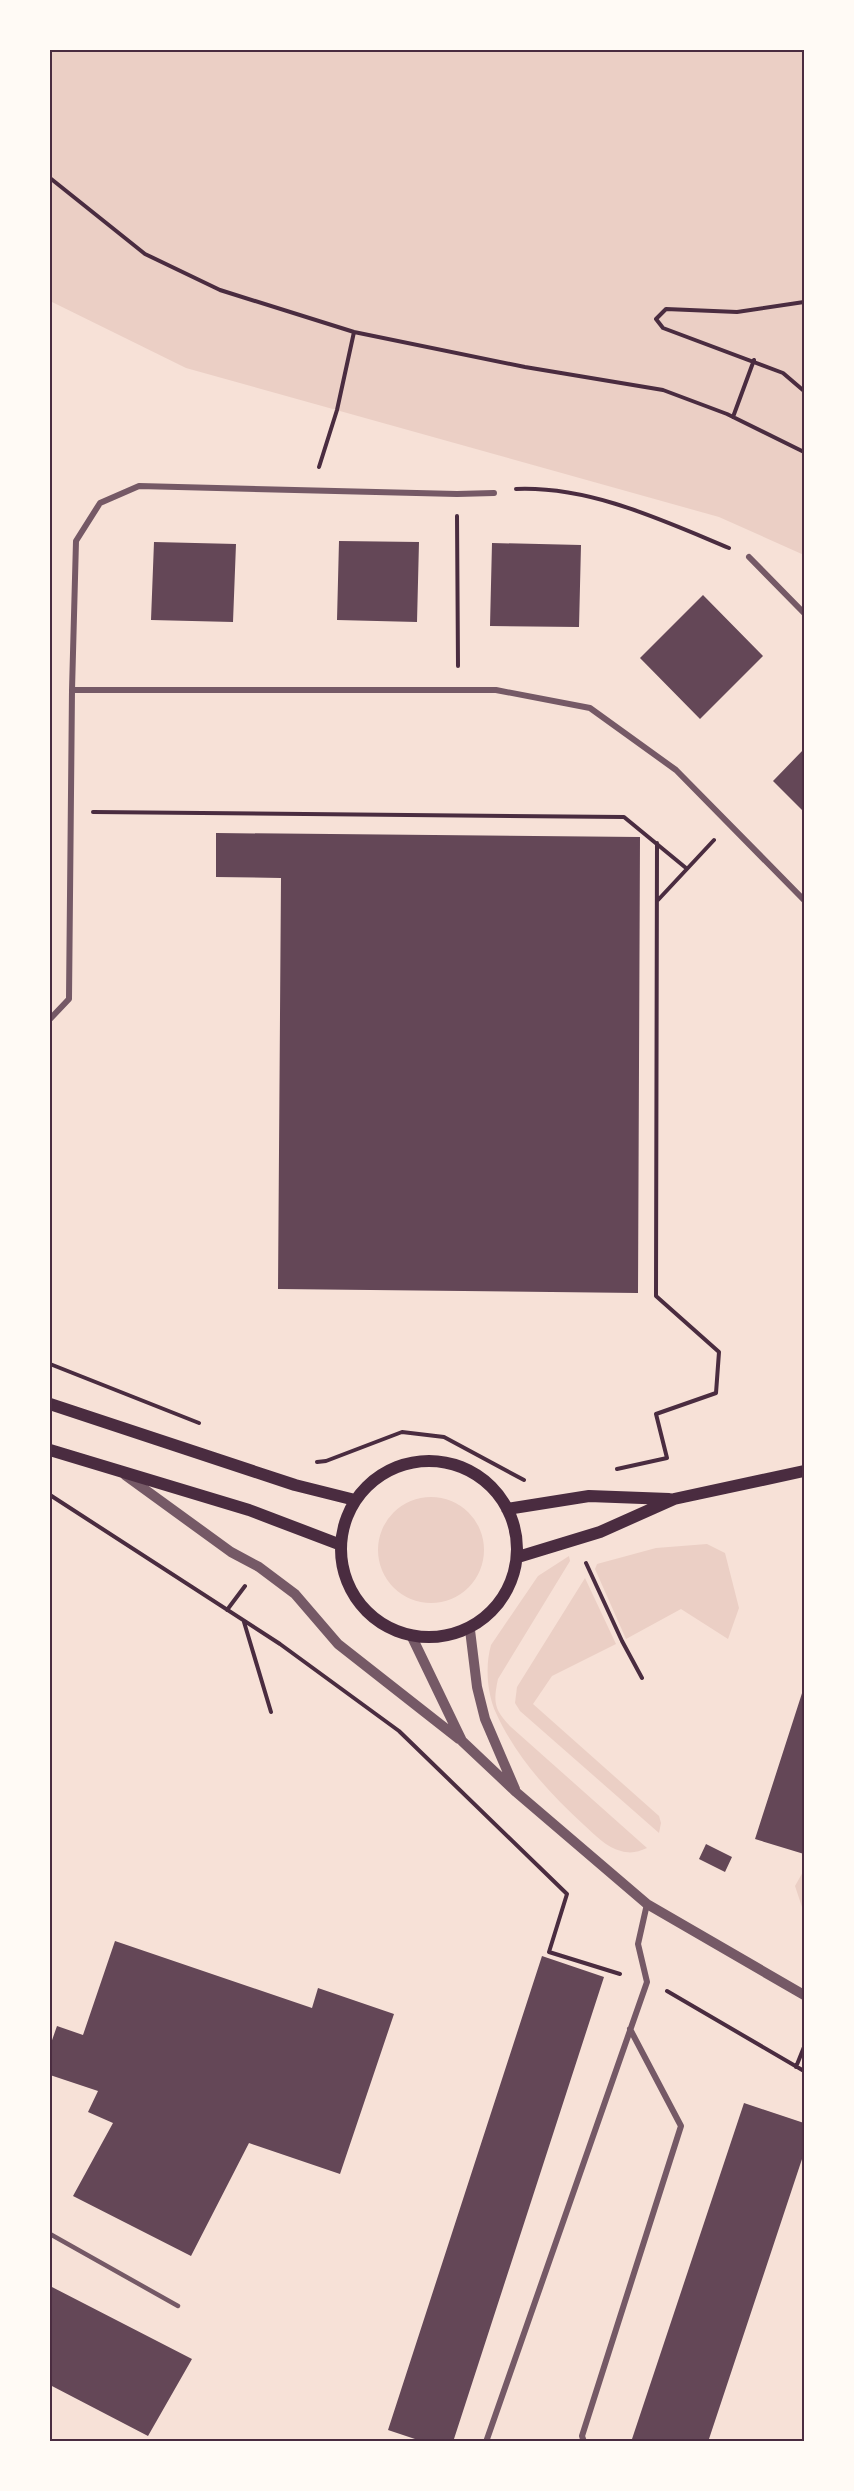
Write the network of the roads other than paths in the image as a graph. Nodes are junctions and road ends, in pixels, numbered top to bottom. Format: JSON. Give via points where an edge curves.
{"nodes":[{"id":1,"x":494,"y":493,"type":"road end"},
{"id":2,"x":749,"y":557,"type":"road end"},
{"id":3,"x":804,"y":613,"type":"edge"},
{"id":4,"x":72,"y":690,"type":"junction"},
{"id":5,"x":804,"y":900,"type":"edge"},
{"id":6,"x":50,"y":1019,"type":"edge"},
{"id":7,"x":50,"y":1404,"type":"edge"},
{"id":8,"x":50,"y":1450,"type":"edge"},
{"id":9,"x":804,"y":1471,"type":"edge"},
{"id":10,"x":124,"y":1474,"type":"junction"},
{"id":11,"x":674,"y":1499,"type":"junction"},
{"id":12,"x":355,"y":1500,"type":"junction"},
{"id":13,"x":507,"y":1509,"type":"junction"},
{"id":14,"x":341,"y":1545,"type":"junction"},
{"id":15,"x":518,"y":1557,"type":"junction"},
{"id":16,"x":470,"y":1629,"type":"junction"},
{"id":17,"x":411,"y":1635,"type":"junction"},
{"id":18,"x":462,"y":1741,"type":"junction"},
{"id":19,"x":516,"y":1792,"type":"junction"},
{"id":20,"x":647,"y":1904,"type":"junction"},
{"id":21,"x":804,"y":1995,"type":"edge"},
{"id":22,"x":630,"y":2029,"type":"junction"},
{"id":23,"x":50,"y":2234,"type":"edge"},
{"id":24,"x":178,"y":2306,"type":"dead end"},
{"id":25,"x":486,"y":2442,"type":"edge"},
{"id":26,"x":584,"y":2442,"type":"edge"}],
"edges":[{"from":1,"to":4,"type":"street","via":[[139,486],[100,503],[76,541]]},
{"from":2,"to":3,"type":"street"},
{"from":4,"to":5,"type":"street","via":[[496,690],[590,708],[676,770]]},
{"from":4,"to":6,"type":"street","via":[[69,999]]},
{"from":7,"to":12,"type":"main road","via":[[295,1485]]},
{"from":8,"to":10,"type":"main road"},
{"from":9,"to":11,"type":"main road"},
{"from":10,"to":14,"type":"main road","via":[[249,1510]]},
{"from":10,"to":18,"type":"street","via":[[296,1594],[338,1644]]},
{"from":11,"to":13,"type":"main road","via":[[589,1496]]},
{"from":11,"to":15,"type":"main road","via":[[600,1532]]},
{"from":12,"to":13,"type":"main road","via":[[380,1476],[399,1467],[443,1462],[483,1480]]},
{"from":12,"to":14,"type":"main road"},
{"from":13,"to":15,"type":"main road","via":[[515,1530]]},
{"from":14,"to":17,"type":"main road","via":[[346,1577],[360,1604],[383,1624]]},
{"from":15,"to":16,"type":"main road","via":[[504,1597]]},
{"from":16,"to":17,"type":"main road","via":[[442,1637]]},
{"from":16,"to":19,"type":"street","via":[[482,1708]]},
{"from":17,"to":18,"type":"street"},
{"from":18,"to":19,"type":"street"},
{"from":19,"to":20,"type":"street"},
{"from":20,"to":21,"type":"street"},
{"from":20,"to":22,"type":"street","via":[[638,1944],[647,1982]]},
{"from":22,"to":25,"type":"street"},
{"from":22,"to":26,"type":"street","via":[[681,2126],[582,2436]]},
{"from":23,"to":24,"type":"lane"}]}
